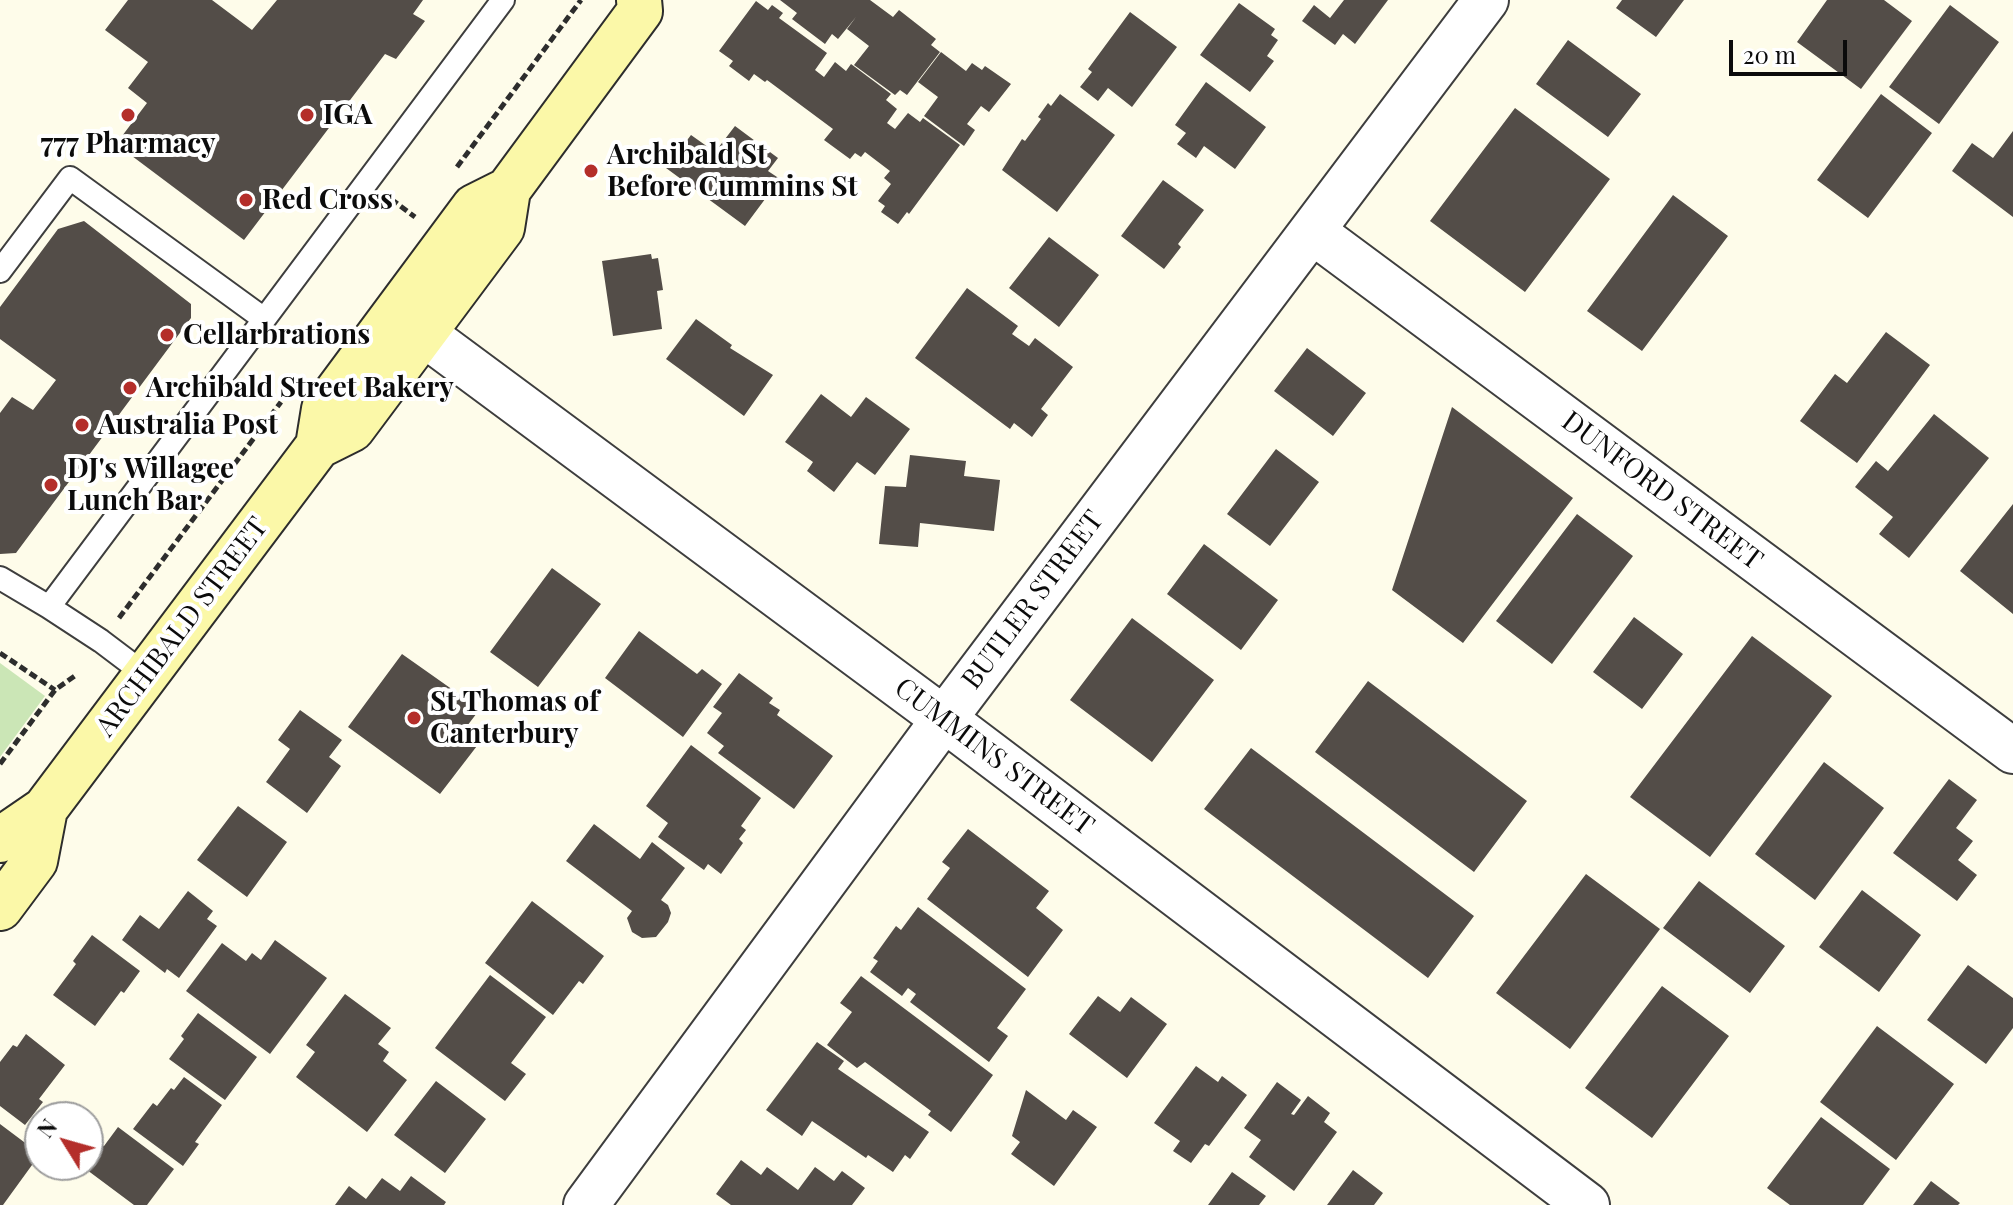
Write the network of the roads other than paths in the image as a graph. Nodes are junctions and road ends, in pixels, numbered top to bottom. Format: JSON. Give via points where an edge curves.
{"nodes":[{"id":1,"x":503,"y":0,"type":"edge"},
{"id":2,"x":1486,"y":0,"type":"edge"},
{"id":3,"x":651,"y":4,"type":"edge"},
{"id":4,"x":1312,"y":231,"type":"junction"},
{"id":5,"x":0,"y":271,"type":"edge"},
{"id":6,"x":264,"y":319,"type":"junction"},
{"id":7,"x":410,"y":324,"type":"junction"},
{"id":8,"x":0,"y":578,"type":"edge"},
{"id":9,"x":49,"y":607,"type":"junction"},
{"id":10,"x":146,"y":675,"type":"junction"},
{"id":11,"x":944,"y":719,"type":"junction"},
{"id":12,"x":2013,"y":751,"type":"edge"},
{"id":13,"x":45,"y":809,"type":"junction"},
{"id":14,"x":0,"y":840,"type":"edge"},
{"id":15,"x":0,"y":908,"type":"edge"},
{"id":16,"x":586,"y":1205,"type":"edge"},
{"id":17,"x":1587,"y":1205,"type":"edge"}],
"edges":[{"from":1,"to":6,"type":"lane"},
{"from":2,"to":4,"type":"street","name":"BUTLER STREET"},
{"from":3,"to":7,"type":"street","name":"ARCHIBALD STREET","via":[[508,190],[474,207]]},
{"from":4,"to":11,"type":"street","name":"BUTLER STREET"},
{"from":4,"to":12,"type":"street","name":"DUNFORD STREET"},
{"from":5,"to":6,"type":"lane","via":[[70,178]]},
{"from":6,"to":9,"type":"lane"},
{"from":7,"to":10,"type":"street","name":"ARCHIBALD STREET","via":[[324,409],[318,446]]},
{"from":7,"to":11,"type":"street","name":"CUMMINS STREET"},
{"from":8,"to":9,"type":"lane"},
{"from":9,"to":10,"type":"lane"},
{"from":10,"to":13,"type":"street","name":"ARCHIBALD STREET"},
{"from":11,"to":16,"type":"street","name":"BUTLER STREET"},
{"from":11,"to":17,"type":"street","name":"CUMMINS STREET"},
{"from":13,"to":14,"type":"street","name":"ARCHIBALD STREET"},
{"from":13,"to":15,"type":"street","name":"ARCHIBALD STREET","via":[[35,861]]}]}
